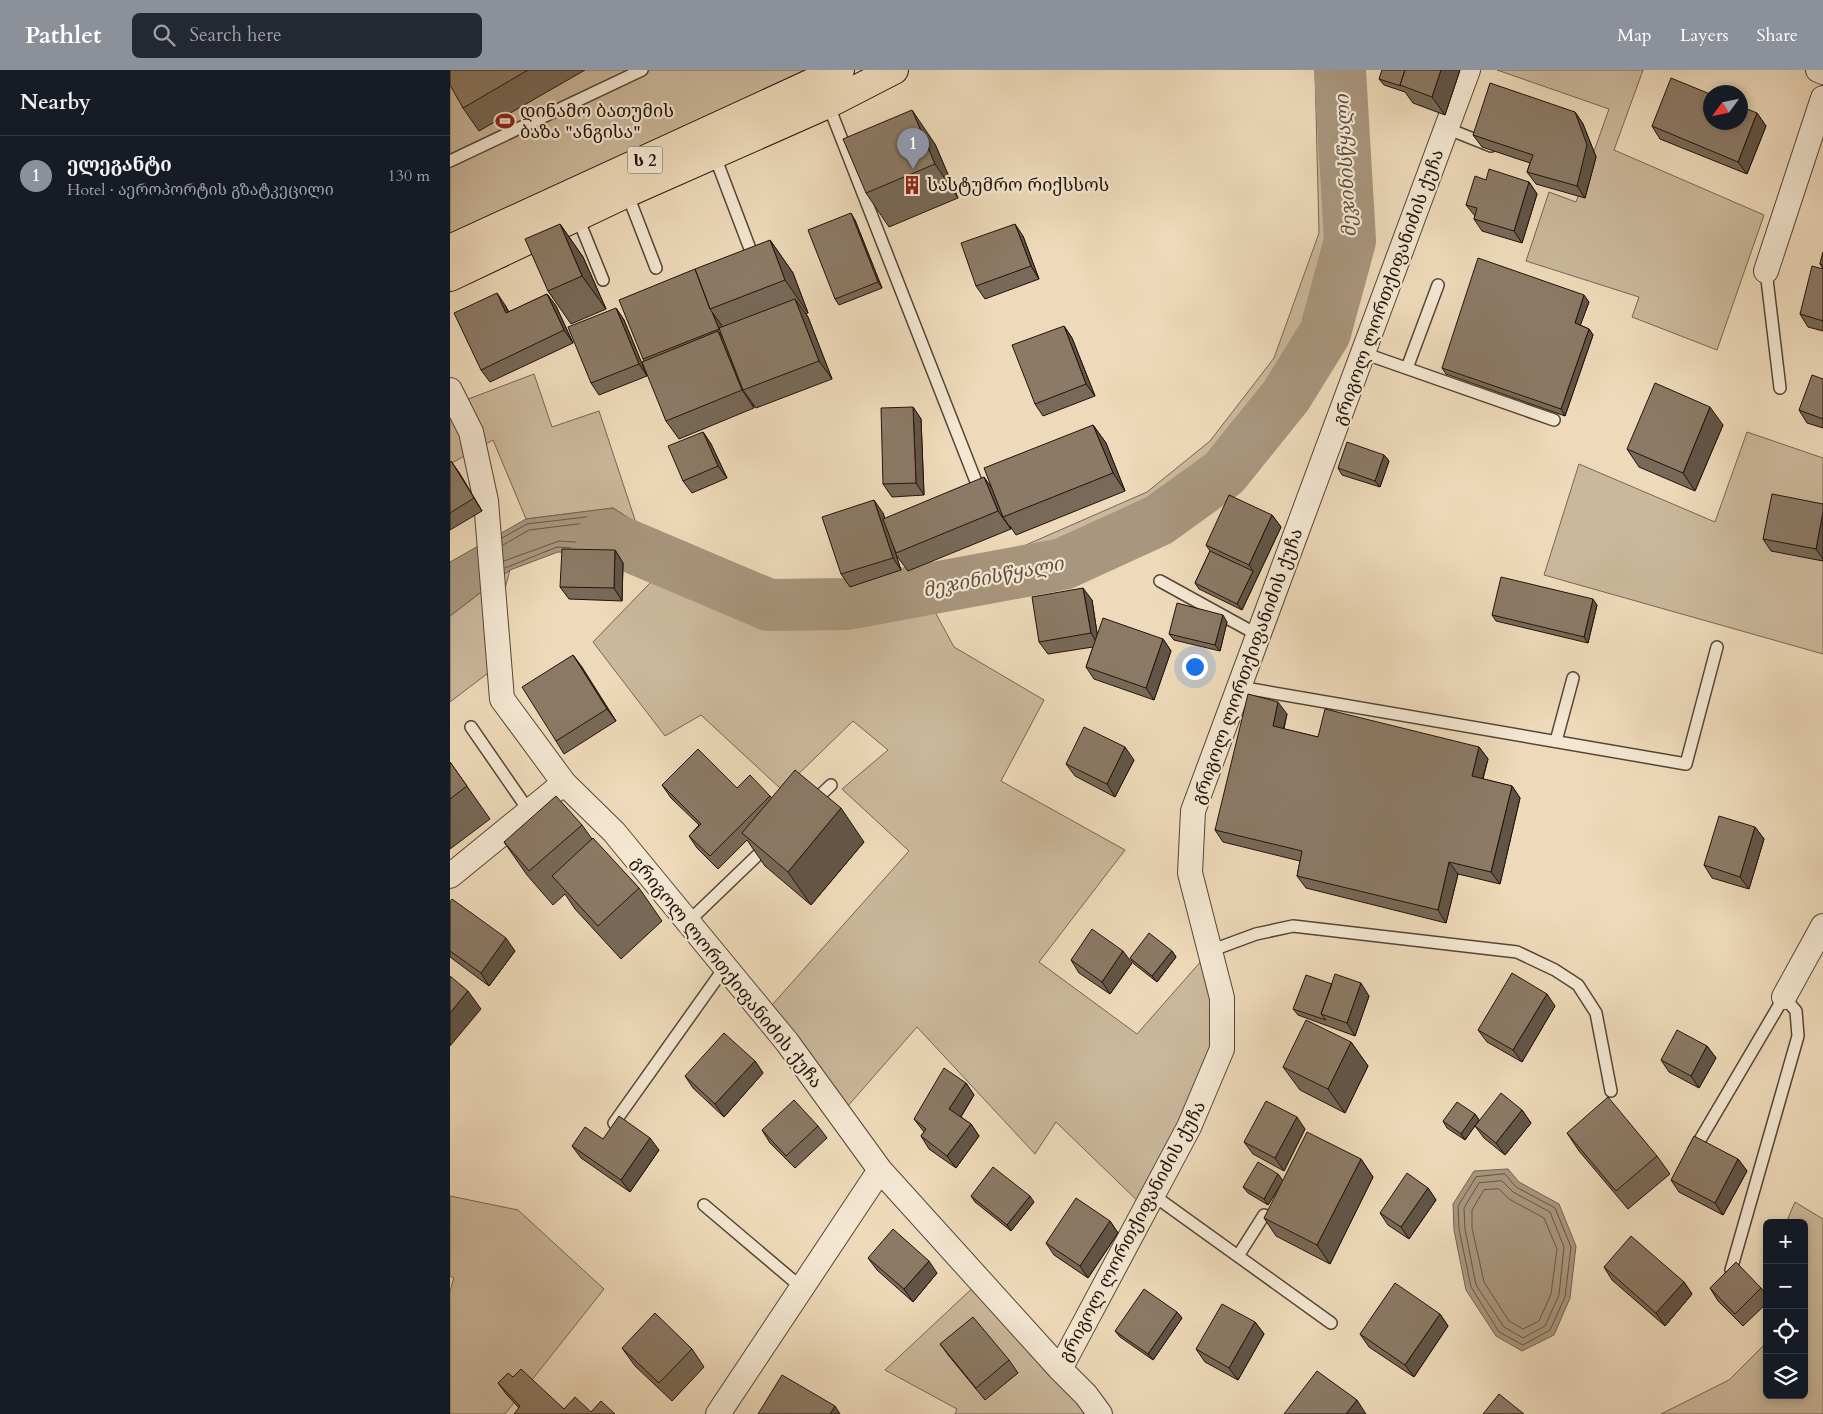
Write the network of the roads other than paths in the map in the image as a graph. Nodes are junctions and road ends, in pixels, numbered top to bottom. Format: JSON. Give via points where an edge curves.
{"nodes":[{"id":1,"x":642,"y":70,"type":"edge"},
{"id":2,"x":840,"y":70,"type":"edge"},
{"id":3,"x":895,"y":70,"type":"edge"},
{"id":4,"x":1468,"y":70,"type":"edge"},
{"id":5,"x":1818,"y":70,"type":"edge"},
{"id":6,"x":1823,"y":72,"type":"edge"},
{"id":7,"x":1823,"y":98,"type":"edge"},
{"id":8,"x":828,"y":104,"type":"junction"},
{"id":9,"x":1446,"y":128,"type":"junction"},
{"id":10,"x":1498,"y":149,"type":"edge"},
{"id":11,"x":714,"y":154,"type":"junction"},
{"id":12,"x":450,"y":161,"type":"edge"},
{"id":13,"x":627,"y":193,"type":"junction"},
{"id":14,"x":577,"y":216,"type":"junction"},
{"id":15,"x":450,"y":249,"type":"edge"},
{"id":16,"x":656,"y":268,"type":"dead end"},
{"id":17,"x":758,"y":270,"type":"edge"},
{"id":18,"x":1766,"y":271,"type":"joint"},
{"id":19,"x":450,"y":277,"type":"edge"},
{"id":20,"x":603,"y":280,"type":"dead end"},
{"id":21,"x":1438,"y":285,"type":"dead end"},
{"id":22,"x":1363,"y":353,"type":"junction"},
{"id":23,"x":1407,"y":368,"type":"junction"},
{"id":24,"x":1780,"y":388,"type":"dead end"},
{"id":25,"x":450,"y":390,"type":"edge"},
{"id":26,"x":1554,"y":420,"type":"dead end"},
{"id":27,"x":975,"y":479,"type":"edge"},
{"id":28,"x":1160,"y":581,"type":"dead end"},
{"id":29,"x":1258,"y":636,"type":"junction"},
{"id":30,"x":1717,"y":647,"type":"dead end"},
{"id":31,"x":1573,"y":678,"type":"dead end"},
{"id":32,"x":1239,"y":688,"type":"junction"},
{"id":33,"x":471,"y":727,"type":"dead end"},
{"id":34,"x":1556,"y":742,"type":"junction"},
{"id":35,"x":564,"y":783,"type":"junction"},
{"id":36,"x":831,"y":785,"type":"dead end"},
{"id":37,"x":529,"y":811,"type":"junction"},
{"id":38,"x":802,"y":812,"type":"edge"},
{"id":39,"x":774,"y":839,"type":"edge"},
{"id":40,"x":450,"y":876,"type":"edge"},
{"id":41,"x":688,"y":922,"type":"junction"},
{"id":42,"x":1823,"y":926,"type":"edge"},
{"id":43,"x":1210,"y":951,"type":"junction"},
{"id":44,"x":725,"y":967,"type":"junction"},
{"id":45,"x":1784,"y":997,"type":"junction"},
{"id":46,"x":1611,"y":1091,"type":"dead end"},
{"id":47,"x":614,"y":1122,"type":"edge"},
{"id":48,"x":1688,"y":1160,"type":"edge"},
{"id":49,"x":880,"y":1170,"type":"junction"},
{"id":50,"x":1153,"y":1195,"type":"junction"},
{"id":51,"x":704,"y":1205,"type":"dead end"},
{"id":52,"x":1264,"y":1215,"type":"edge"},
{"id":53,"x":1238,"y":1256,"type":"junction"},
{"id":54,"x":1731,"y":1270,"type":"edge"},
{"id":55,"x":802,"y":1288,"type":"junction"},
{"id":56,"x":1331,"y":1323,"type":"dead end"},
{"id":57,"x":1060,"y":1370,"type":"junction"},
{"id":58,"x":718,"y":1414,"type":"edge"},
{"id":59,"x":1100,"y":1414,"type":"edge"}],
"edges":[{"from":1,"to":12,"type":"lane"},
{"from":2,"to":15,"type":"highway","number":"ს 2"},
{"from":3,"to":8,"type":"highway","number":"ს 2"},
{"from":4,"to":9,"type":"street","name":"გრიგოლ ლორთქიფანიძის ქუჩა"},
{"from":5,"to":6,"type":"street"},
{"from":7,"to":18,"type":"street"},
{"from":8,"to":11,"type":"highway","number":"ს 2"},
{"from":8,"to":27,"type":"lane"},
{"from":9,"to":10,"type":"lane"},
{"from":9,"to":22,"type":"street","name":"გრიგოლ ლორთქიფანიძის ქუჩა"},
{"from":11,"to":13,"type":"highway","number":"ს 2"},
{"from":11,"to":17,"type":"lane"},
{"from":13,"to":14,"type":"highway","number":"ს 2"},
{"from":13,"to":16,"type":"lane"},
{"from":14,"to":19,"type":"highway","number":"ს 2"},
{"from":14,"to":20,"type":"lane"},
{"from":18,"to":24,"type":"lane"},
{"from":21,"to":23,"type":"lane"},
{"from":22,"to":23,"type":"lane"},
{"from":22,"to":29,"type":"street","name":"გრიგოლ ლორთქიფანიძის ქუჩა"},
{"from":23,"to":26,"type":"lane"},
{"from":25,"to":35,"type":"street","name":"გრიგოლ ლორთქიფანიძის ქუჩა","via":[[471,432],[486,501],[502,699]]},
{"from":28,"to":29,"type":"lane"},
{"from":29,"to":32,"type":"street","name":"გრიგოლ ლორთქიფანიძის ქუჩა"},
{"from":30,"to":34,"type":"lane","via":[[1686,764]]},
{"from":31,"to":34,"type":"lane"},
{"from":32,"to":34,"type":"lane"},
{"from":32,"to":43,"type":"street","name":"გრიგოლ ლორთქიფანიძის ქუჩა","via":[[1193,811],[1190,872]]},
{"from":33,"to":37,"type":"lane"},
{"from":35,"to":37,"type":"street"},
{"from":35,"to":41,"type":"street","name":"გრიგოლ ლორთქიფანიძის ქუჩა","via":[[614,832]]},
{"from":36,"to":38,"type":"lane"},
{"from":37,"to":40,"type":"street"},
{"from":39,"to":41,"type":"lane"},
{"from":41,"to":44,"type":"street","name":"გრიგოლ ლორთქიფანიძის ქუჩა"},
{"from":42,"to":45,"type":"street"},
{"from":43,"to":46,"type":"lane","via":[[1256,934],[1293,926],[1517,952],[1578,984],[1596,1013]]},
{"from":43,"to":50,"type":"street","name":"გრიგოლ ლორთქიფანიძის ქუჩა","via":[[1222,998],[1222,1049],[1190,1127]]},
{"from":44,"to":47,"type":"lane"},
{"from":44,"to":49,"type":"street","name":"გრიგოლ ლორთქიფანიძის ქუჩა","via":[[787,1042]]},
{"from":45,"to":48,"type":"lane"},
{"from":45,"to":54,"type":"lane","via":[[1796,1011],[1798,1036]]},
{"from":49,"to":55,"type":"street"},
{"from":49,"to":57,"type":"street","name":"გრიგოლ ლორთქიფანიძის ქუჩა"},
{"from":50,"to":53,"type":"lane"},
{"from":50,"to":57,"type":"street","name":"გრიგოლ ლორთქიფანიძის ქუჩა"},
{"from":51,"to":55,"type":"lane"},
{"from":52,"to":53,"type":"lane"},
{"from":53,"to":56,"type":"lane"},
{"from":55,"to":58,"type":"street"},
{"from":57,"to":59,"type":"street","name":"გრიგოლ ლორთქიფანიძის ქუჩა"}]}
